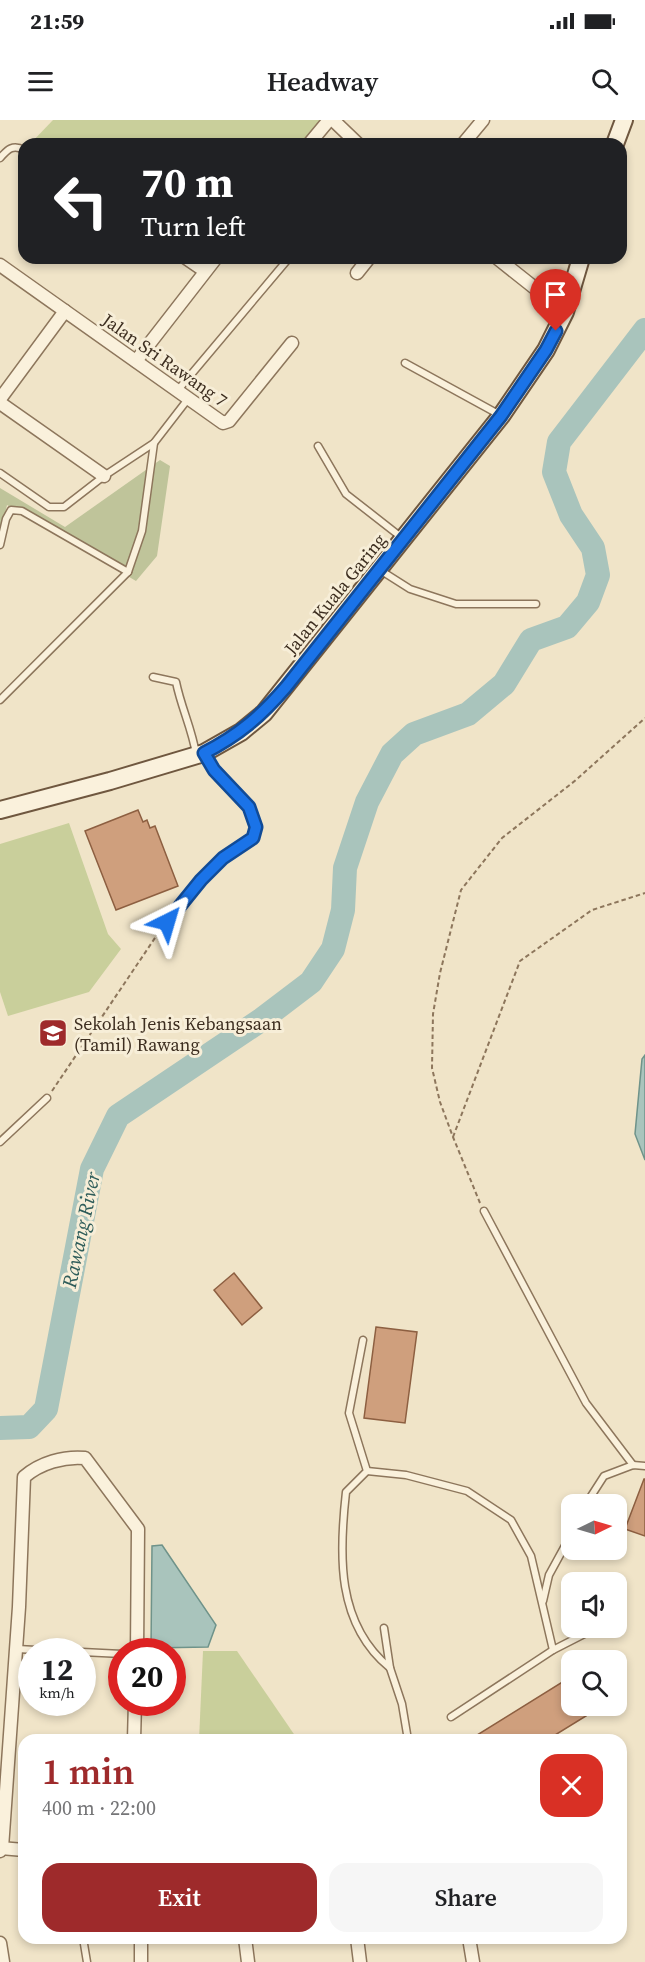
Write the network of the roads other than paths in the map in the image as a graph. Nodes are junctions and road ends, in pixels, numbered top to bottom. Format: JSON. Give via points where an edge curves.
{"nodes":[{"id":1,"x":331,"y":120,"type":"edge"},
{"id":2,"x":483,"y":120,"type":"edge"},
{"id":3,"x":624,"y":120,"type":"edge"},
{"id":4,"x":314,"y":138,"type":"edge"},
{"id":5,"x":351,"y":138,"type":"edge"},
{"id":6,"x":468,"y":138,"type":"edge"},
{"id":7,"x":617,"y":138,"type":"edge"},
{"id":8,"x":18,"y":147,"type":"edge"},
{"id":9,"x":0,"y":158,"type":"edge"},
{"id":10,"x":195,"y":264,"type":"edge"},
{"id":11,"x":211,"y":264,"type":"edge"},
{"id":12,"x":284,"y":264,"type":"edge"},
{"id":13,"x":364,"y":264,"type":"edge"},
{"id":14,"x":505,"y":264,"type":"edge"},
{"id":15,"x":579,"y":264,"type":"edge"},
{"id":16,"x":0,"y":265,"type":"edge"},
{"id":17,"x":206,"y":271,"type":"junction"},
{"id":18,"x":357,"y":273,"type":"dead end"},
{"id":19,"x":65,"y":311,"type":"junction"},
{"id":20,"x":565,"y":312,"type":"junction"},
{"id":21,"x":292,"y":343,"type":"dead end"},
{"id":22,"x":136,"y":361,"type":"junction"},
{"id":23,"x":405,"y":363,"type":"dead end"},
{"id":24,"x":178,"y":390,"type":"junction"},
{"id":25,"x":189,"y":398,"type":"junction"},
{"id":26,"x":0,"y":401,"type":"edge"},
{"id":27,"x":501,"y":416,"type":"junction"},
{"id":28,"x":154,"y":443,"type":"junction"},
{"id":29,"x":318,"y":446,"type":"dead end"},
{"id":30,"x":0,"y":473,"type":"edge"},
{"id":31,"x":104,"y":476,"type":"junction"},
{"id":32,"x":404,"y":540,"type":"junction"},
{"id":33,"x":0,"y":545,"type":"edge"},
{"id":34,"x":380,"y":570,"type":"junction"},
{"id":35,"x":128,"y":572,"type":"junction"},
{"id":36,"x":536,"y":604,"type":"dead end"},
{"id":37,"x":153,"y":677,"type":"dead end"},
{"id":38,"x":0,"y":700,"type":"edge"},
{"id":39,"x":200,"y":754,"type":"junction"},
{"id":40,"x":0,"y":810,"type":"edge"},
{"id":41,"x":167,"y":922,"type":"road end"},
{"id":42,"x":47,"y":1098,"type":"road end"},
{"id":43,"x":0,"y":1142,"type":"edge"},
{"id":44,"x":484,"y":1211,"type":"road end"},
{"id":45,"x":363,"y":1340,"type":"dead end"},
{"id":46,"x":633,"y":1465,"type":"junction"},
{"id":47,"x":645,"y":1466,"type":"edge"},
{"id":48,"x":367,"y":1471,"type":"junction"},
{"id":49,"x":592,"y":1494,"type":"edge"},
{"id":50,"x":561,"y":1553,"type":"edge"},
{"id":51,"x":542,"y":1604,"type":"junction"},
{"id":52,"x":384,"y":1628,"type":"dead end"},
{"id":53,"x":137,"y":1638,"type":"edge"},
{"id":54,"x":576,"y":1638,"type":"edge"},
{"id":55,"x":17,"y":1649,"type":"joint"},
{"id":56,"x":553,"y":1650,"type":"junction"},
{"id":57,"x":390,"y":1668,"type":"junction"},
{"id":58,"x":135,"y":1716,"type":"edge"},
{"id":59,"x":451,"y":1717,"type":"dead end"},
{"id":60,"x":134,"y":1734,"type":"edge"},
{"id":61,"x":407,"y":1734,"type":"edge"},
{"id":62,"x":1,"y":1849,"type":"edge"},
{"id":63,"x":18,"y":1850,"type":"edge"},
{"id":64,"x":0,"y":1943,"type":"edge"},
{"id":65,"x":84,"y":1944,"type":"edge"},
{"id":66,"x":141,"y":1944,"type":"edge"},
{"id":67,"x":246,"y":1944,"type":"edge"},
{"id":68,"x":358,"y":1944,"type":"edge"},
{"id":69,"x":470,"y":1944,"type":"edge"},
{"id":70,"x":3,"y":1962,"type":"edge"},
{"id":71,"x":87,"y":1962,"type":"edge"},
{"id":72,"x":141,"y":1962,"type":"edge"},
{"id":73,"x":248,"y":1962,"type":"edge"},
{"id":74,"x":360,"y":1962,"type":"edge"},
{"id":75,"x":472,"y":1962,"type":"edge"}],
"edges":[{"from":1,"to":4,"type":"street"},
{"from":1,"to":5,"type":"street"},
{"from":2,"to":6,"type":"street"},
{"from":3,"to":7,"type":"street"},
{"from":8,"to":9,"type":"lane"},
{"from":10,"to":17,"type":"street"},
{"from":11,"to":17,"type":"street"},
{"from":12,"to":24,"type":"lane"},
{"from":13,"to":18,"type":"street"},
{"from":14,"to":20,"type":"street"},
{"from":15,"to":20,"type":"street","name":"Jalan Kuala Garing"},
{"from":16,"to":19,"type":"street","name":"Jalan Sri Rawang 7"},
{"from":17,"to":22,"type":"street"},
{"from":19,"to":22,"type":"street","name":"Jalan Sri Rawang 7"},
{"from":19,"to":26,"type":"street"},
{"from":20,"to":27,"type":"street","name":"Jalan Kuala Garing","via":[[546,350]]},
{"from":21,"to":25,"type":"street","name":"Jalan Sri Rawang 7","via":[[229,420],[223,423]]},
{"from":22,"to":24,"type":"street","name":"Jalan Sri Rawang 7"},
{"from":23,"to":27,"type":"lane"},
{"from":24,"to":25,"type":"street","name":"Jalan Sri Rawang 7"},
{"from":25,"to":28,"type":"lane"},
{"from":26,"to":31,"type":"street"},
{"from":27,"to":32,"type":"street","name":"Jalan Kuala Garing"},
{"from":28,"to":31,"type":"lane"},
{"from":28,"to":35,"type":"lane","via":[[142,531]]},
{"from":29,"to":32,"type":"lane","via":[[346,495]]},
{"from":30,"to":31,"type":"lane","via":[[55,509],[64,507]]},
{"from":32,"to":34,"type":"street","name":"Jalan Kuala Garing"},
{"from":33,"to":35,"type":"lane","via":[[11,510],[22,512]]},
{"from":34,"to":36,"type":"lane","via":[[410,589],[456,604]]},
{"from":34,"to":39,"type":"street","name":"Jalan Kuala Garing","via":[[264,713],[241,732]]},
{"from":35,"to":38,"type":"lane"},
{"from":37,"to":39,"type":"lane","via":[[176,682]]},
{"from":39,"to":40,"type":"street","name":"Jalan Kuala Garing"},
{"from":39,"to":41,"type":"lane","via":[[249,807],[256,827],[253,838],[223,858]]},
{"from":42,"to":43,"type":"lane"},
{"from":44,"to":46,"type":"lane","via":[[586,1403]]},
{"from":45,"to":48,"type":"lane","via":[[349,1413]]},
{"from":46,"to":47,"type":"lane"},
{"from":46,"to":49,"type":"lane","via":[[604,1476]]},
{"from":48,"to":51,"type":"lane","via":[[406,1475],[467,1491],[512,1520],[531,1556]]},
{"from":48,"to":57,"type":"lane","via":[[346,1492],[340,1541],[345,1589],[360,1633],[374,1655]]},
{"from":50,"to":51,"type":"lane","via":[[549,1575]]},
{"from":51,"to":56,"type":"lane"},
{"from":52,"to":57,"type":"lane"},
{"from":53,"to":55,"type":"street","via":[[138,1529],[85,1458],[71,1456],[35,1468],[24,1477]]},
{"from":54,"to":56,"type":"lane"},
{"from":55,"to":62,"type":"street"},
{"from":56,"to":59,"type":"lane"},
{"from":57,"to":61,"type":"lane"},
{"from":58,"to":60,"type":"street"},
{"from":62,"to":63,"type":"street"},
{"from":64,"to":70,"type":"street"},
{"from":65,"to":71,"type":"lane"},
{"from":66,"to":72,"type":"street"},
{"from":67,"to":73,"type":"street"},
{"from":68,"to":74,"type":"street"},
{"from":69,"to":75,"type":"street"}]}
